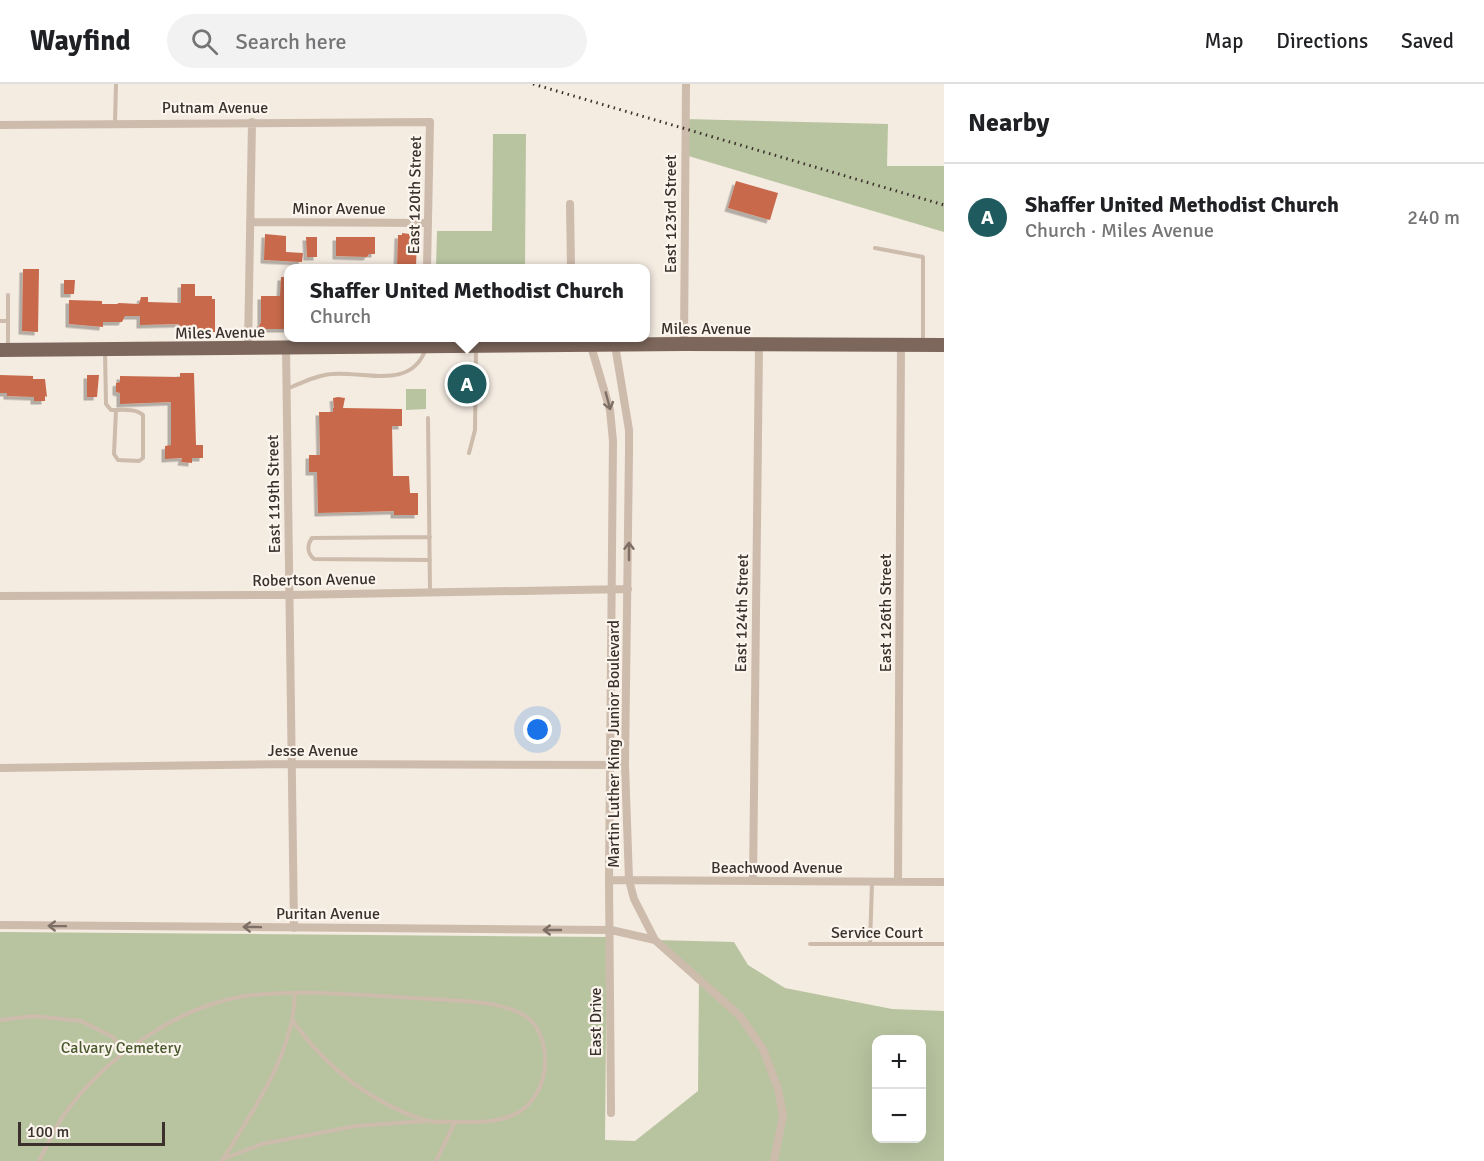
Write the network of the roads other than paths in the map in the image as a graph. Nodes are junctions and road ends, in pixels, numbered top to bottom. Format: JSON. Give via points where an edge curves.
{"nodes":[{"id":1,"x":116,"y":84,"type":"edge"},
{"id":2,"x":686,"y":84,"type":"edge"},
{"id":3,"x":252,"y":122,"type":"junction"},
{"id":4,"x":430,"y":122,"type":"joint"},
{"id":5,"x":115,"y":123,"type":"junction"},
{"id":6,"x":0,"y":124,"type":"edge"},
{"id":7,"x":570,"y":204,"type":"dead end"},
{"id":8,"x":250,"y":222,"type":"junction"},
{"id":9,"x":428,"y":223,"type":"junction"},
{"id":10,"x":874,"y":248,"type":"dead end"},
{"id":11,"x":428,"y":264,"type":"edge"},
{"id":12,"x":571,"y":264,"type":"edge"},
{"id":13,"x":8,"y":295,"type":"dead end"},
{"id":14,"x":0,"y":321,"type":"edge"},
{"id":15,"x":8,"y":321,"type":"junction"},
{"id":16,"x":426,"y":342,"type":"edge"},
{"id":17,"x":571,"y":342,"type":"edge"},
{"id":18,"x":684,"y":344,"type":"junction"},
{"id":19,"x":615,"y":345,"type":"junction"},
{"id":20,"x":759,"y":345,"type":"junction"},
{"id":21,"x":902,"y":345,"type":"junction"},
{"id":22,"x":923,"y":345,"type":"junction"},
{"id":23,"x":944,"y":345,"type":"edge"},
{"id":24,"x":591,"y":346,"type":"junction"},
{"id":25,"x":286,"y":347,"type":"junction"},
{"id":26,"x":476,"y":347,"type":"junction"},
{"id":27,"x":248,"y":348,"type":"junction"},
{"id":28,"x":4,"y":350,"type":"edge"},
{"id":29,"x":105,"y":350,"type":"junction"},
{"id":30,"x":287,"y":389,"type":"junction"},
{"id":31,"x":116,"y":410,"type":"junction"},
{"id":32,"x":428,"y":418,"type":"dead end"},
{"id":33,"x":469,"y":453,"type":"dead end"},
{"id":34,"x":430,"y":537,"type":"junction"},
{"id":35,"x":430,"y":560,"type":"junction"},
{"id":36,"x":611,"y":588,"type":"junction"},
{"id":37,"x":628,"y":589,"type":"junction"},
{"id":38,"x":430,"y":592,"type":"junction"},
{"id":39,"x":290,"y":595,"type":"junction"},
{"id":40,"x":0,"y":596,"type":"edge"},
{"id":41,"x":291,"y":764,"type":"junction"},
{"id":42,"x":611,"y":765,"type":"junction"},
{"id":43,"x":625,"y":765,"type":"junction"},
{"id":44,"x":0,"y":768,"type":"edge"},
{"id":45,"x":609,"y":880,"type":"junction"},
{"id":46,"x":628,"y":880,"type":"junction"},
{"id":47,"x":753,"y":881,"type":"junction"},
{"id":48,"x":872,"y":882,"type":"junction"},
{"id":49,"x":898,"y":882,"type":"junction"},
{"id":50,"x":944,"y":882,"type":"edge"},
{"id":51,"x":0,"y":925,"type":"edge"},
{"id":52,"x":294,"y":928,"type":"junction"},
{"id":53,"x":611,"y":930,"type":"junction"},
{"id":54,"x":654,"y":940,"type":"junction"},
{"id":55,"x":810,"y":944,"type":"dead end"},
{"id":56,"x":870,"y":944,"type":"junction"},
{"id":57,"x":944,"y":944,"type":"edge"},
{"id":58,"x":295,"y":993,"type":"junction"},
{"id":59,"x":0,"y":1020,"type":"edge"},
{"id":60,"x":292,"y":1020,"type":"junction"},
{"id":61,"x":124,"y":1053,"type":"junction"},
{"id":62,"x":610,"y":1113,"type":"dead end"},
{"id":63,"x":427,"y":1121,"type":"junction"},
{"id":64,"x":455,"y":1122,"type":"junction"},
{"id":65,"x":222,"y":1160,"type":"edge"},
{"id":66,"x":39,"y":1161,"type":"edge"},
{"id":67,"x":436,"y":1161,"type":"edge"},
{"id":68,"x":774,"y":1161,"type":"edge"}],
"edges":[{"from":1,"to":5,"type":"lane"},
{"from":2,"to":18,"type":"street","name":"East 123rd Street"},
{"from":3,"to":4,"type":"street","name":"Putnam Avenue"},
{"from":3,"to":5,"type":"street","name":"Putnam Avenue"},
{"from":3,"to":8,"type":"street"},
{"from":4,"to":9,"type":"street","name":"East 120th Street"},
{"from":5,"to":6,"type":"street","name":"Putnam Avenue"},
{"from":7,"to":12,"type":"street"},
{"from":8,"to":9,"type":"street","name":"Minor Avenue"},
{"from":8,"to":27,"type":"street"},
{"from":9,"to":11,"type":"street","name":"East 120th Street"},
{"from":10,"to":22,"type":"lane","via":[[923,257]]},
{"from":13,"to":15,"type":"lane"},
{"from":14,"to":15,"type":"lane"},
{"from":15,"to":28,"type":"lane"},
{"from":16,"to":25,"type":"main road","name":"Miles Avenue"},
{"from":16,"to":26,"type":"main road","name":"Miles Avenue"},
{"from":16,"to":30,"type":"lane","via":[[420,363],[395,376],[328,374]]},
{"from":17,"to":24,"type":"main road","name":"Miles Avenue"},
{"from":17,"to":26,"type":"main road","name":"Miles Avenue"},
{"from":18,"to":19,"type":"main road","name":"Miles Avenue"},
{"from":18,"to":20,"type":"main road","name":"Miles Avenue"},
{"from":19,"to":24,"type":"main road","name":"Miles Avenue"},
{"from":37,"to":19,"type":"street","name":"Martin Luther King Junior Boulevard","one_way":true,"via":[[628,430]]},
{"from":20,"to":21,"type":"main road","name":"Miles Avenue"},
{"from":20,"to":47,"type":"street","name":"East 124th Street"},
{"from":21,"to":22,"type":"main road","name":"Miles Avenue"},
{"from":21,"to":49,"type":"street","name":"East 126th Street"},
{"from":22,"to":23,"type":"main road","name":"Miles Avenue"},
{"from":24,"to":36,"type":"street","name":"Martin Luther King Junior Boulevard","one_way":true,"via":[[610,410],[613,441]]},
{"from":25,"to":27,"type":"main road","name":"Miles Avenue"},
{"from":25,"to":30,"type":"street","name":"East 119th Street"},
{"from":26,"to":33,"type":"lane","via":[[475,430]]},
{"from":27,"to":29,"type":"main road","name":"Miles Avenue"},
{"from":28,"to":29,"type":"main road","name":"Miles Avenue"},
{"from":29,"to":31,"type":"lane","via":[[106,404]]},
{"from":30,"to":39,"type":"street","name":"East 119th Street"},
{"from":31,"to":31,"type":"lane","via":[[139,411],[143,415],[143,458],[139,461],[117,460],[114,454]]},
{"from":32,"to":34,"type":"lane"},
{"from":34,"to":35,"type":"lane"},
{"from":34,"to":35,"type":"lane","via":[[312,538],[308,548],[314,559]]},
{"from":35,"to":38,"type":"lane"},
{"from":36,"to":37,"type":"street","name":"Robertson Avenue"},
{"from":36,"to":38,"type":"street","name":"Robertson Avenue"},
{"from":36,"to":42,"type":"street","name":"Martin Luther King Junior Boulevard"},
{"from":37,"to":43,"type":"street","name":"Martin Luther King Junior Boulevard"},
{"from":38,"to":39,"type":"street","name":"Robertson Avenue"},
{"from":39,"to":40,"type":"street","name":"Robertson Avenue"},
{"from":39,"to":41,"type":"street","name":"East 119th Street"},
{"from":41,"to":42,"type":"street","name":"Jesse Avenue"},
{"from":41,"to":44,"type":"street","name":"Jesse Avenue"},
{"from":41,"to":52,"type":"street","name":"East 119th Street"},
{"from":42,"to":43,"type":"street","name":"Jesse Avenue"},
{"from":42,"to":45,"type":"street","name":"Martin Luther King Junior Boulevard"},
{"from":43,"to":46,"type":"street","name":"Martin Luther King Junior Boulevard"},
{"from":45,"to":46,"type":"street","name":"Beachwood Avenue"},
{"from":45,"to":53,"type":"street","name":"Martin Luther King Junior Boulevard"},
{"from":46,"to":47,"type":"street","name":"Beachwood Avenue"},
{"from":46,"to":54,"type":"street","name":"Martin Luther King Junior Boulevard"},
{"from":47,"to":48,"type":"street","name":"Beachwood Avenue"},
{"from":48,"to":49,"type":"street","name":"Beachwood Avenue"},
{"from":48,"to":56,"type":"lane"},
{"from":49,"to":50,"type":"street","name":"Beachwood Avenue"},
{"from":52,"to":51,"type":"street","name":"Puritan Avenue","one_way":true},
{"from":53,"to":52,"type":"street","name":"Puritan Avenue","one_way":true},
{"from":53,"to":54,"type":"street","name":"Puritan Avenue"},
{"from":53,"to":62,"type":"street","name":"East Drive"},
{"from":54,"to":68,"type":"street","name":"Martin Luther King Junior Boulevard","via":[[740,1016],[763,1050],[783,1115]]},
{"from":55,"to":56,"type":"lane","name":"Service Court"},
{"from":56,"to":57,"type":"lane","name":"Service Court"},
{"from":58,"to":60,"type":"lane"},
{"from":58,"to":61,"type":"lane","via":[[251,995],[205,1006],[164,1025]]},
{"from":58,"to":64,"type":"lane","via":[[488,1003],[518,1012],[536,1026],[547,1065],[541,1087],[531,1103],[509,1117]]},
{"from":59,"to":61,"type":"lane","via":[[34,1016],[81,1021],[113,1037]]},
{"from":60,"to":63,"type":"lane","via":[[340,1074],[378,1101]]},
{"from":60,"to":65,"type":"lane","via":[[285,1047],[264,1091]]},
{"from":61,"to":66,"type":"lane","via":[[88,1084]]},
{"from":63,"to":64,"type":"lane"},
{"from":63,"to":65,"type":"lane","via":[[356,1126],[262,1144]]},
{"from":64,"to":67,"type":"lane"}]}
